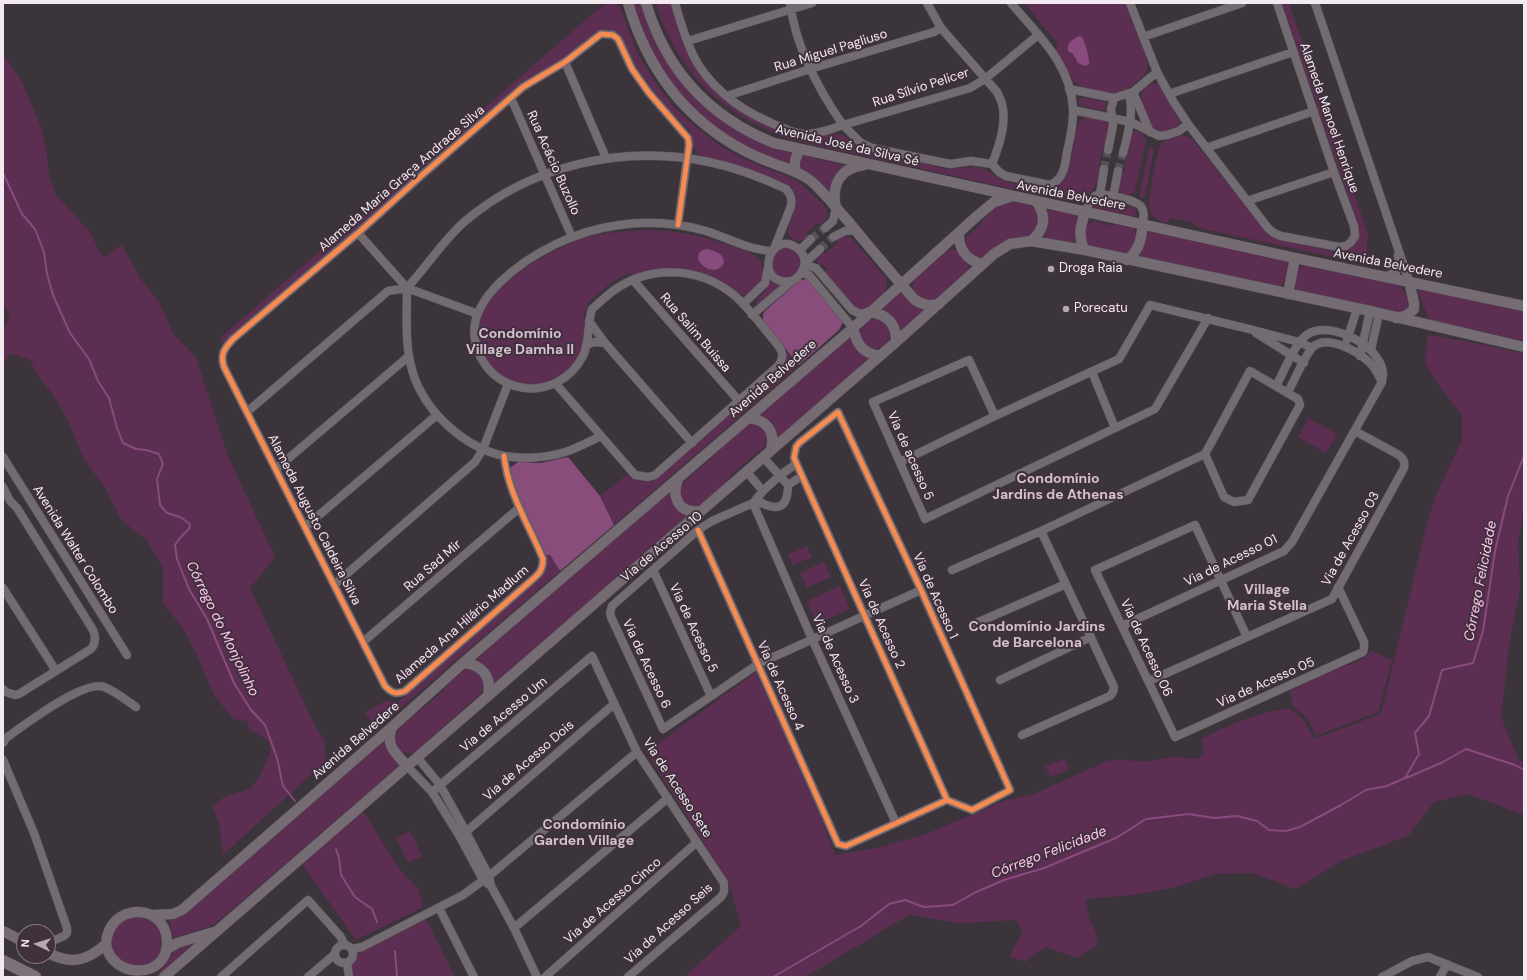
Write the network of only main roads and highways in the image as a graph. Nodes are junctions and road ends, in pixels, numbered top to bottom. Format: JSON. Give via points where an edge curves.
{"nodes":[{"id":1,"x":628,"y":3,"type":"edge"},
{"id":2,"x":646,"y":3,"type":"edge"},
{"id":3,"x":799,"y":150,"type":"junction"},
{"id":4,"x":866,"y":164,"type":"junction"},
{"id":5,"x":796,"y":172,"type":"junction"},
{"id":6,"x":1013,"y":196,"type":"junction"},
{"id":7,"x":1036,"y":201,"type":"junction"},
{"id":8,"x":836,"y":208,"type":"junction"},
{"id":9,"x":1086,"y":212,"type":"junction"},
{"id":10,"x":1143,"y":224,"type":"junction"},
{"id":11,"x":959,"y":232,"type":"junction"},
{"id":12,"x":1031,"y":241,"type":"junction"},
{"id":13,"x":1085,"y":250,"type":"junction"},
{"id":14,"x":1296,"y":258,"type":"junction"},
{"id":15,"x":1127,"y":260,"type":"junction"},
{"id":16,"x":982,"y":264,"type":"junction"},
{"id":17,"x":1409,"y":281,"type":"junction"},
{"id":18,"x":901,"y":284,"type":"junction"},
{"id":19,"x":1288,"y":294,"type":"junction"},
{"id":20,"x":939,"y":304,"type":"junction"},
{"id":21,"x":1524,"y":306,"type":"edge"},
{"id":22,"x":869,"y":312,"type":"junction"},
{"id":23,"x":1396,"y":318,"type":"junction"},
{"id":24,"x":853,"y":328,"type":"junction"},
{"id":25,"x":896,"y":342,"type":"junction"},
{"id":26,"x":1524,"y":347,"type":"edge"},
{"id":27,"x":880,"y":356,"type":"junction"},
{"id":28,"x":748,"y":418,"type":"junction"},
{"id":29,"x":771,"y":449,"type":"junction"},
{"id":30,"x":678,"y":479,"type":"junction"},
{"id":31,"x":701,"y":511,"type":"junction"},
{"id":32,"x":463,"y":663,"type":"junction"},
{"id":33,"x":488,"y":695,"type":"junction"},
{"id":34,"x":392,"y":727,"type":"junction"},
{"id":35,"x":407,"y":766,"type":"junction"},
{"id":36,"x":152,"y":915,"type":"junction"},
{"id":37,"x":3,"y":931,"type":"edge"},
{"id":38,"x":214,"y":932,"type":"junction"},
{"id":39,"x":16,"y":938,"type":"edge"},
{"id":40,"x":106,"y":944,"type":"junction"},
{"id":41,"x":166,"y":950,"type":"junction"},
{"id":42,"x":56,"y":956,"type":"edge"},
{"id":43,"x":3,"y":961,"type":"edge"},
{"id":44,"x":123,"y":973,"type":"edge"},
{"id":45,"x":149,"y":973,"type":"edge"},
{"id":46,"x":35,"y":977,"type":"edge"},
{"id":47,"x":164,"y":977,"type":"edge"}],
"edges":[{"from":1,"to":5,"type":"main road","via":[[647,53],[660,76],[680,102],[732,144]]},
{"from":2,"to":3,"type":"main road","name":"Avenida José da Silva Sé","via":[[655,30],[672,63],[704,100],[751,133]]},
{"from":3,"to":4,"type":"main road","name":"Avenida José da Silva Sé"},
{"from":3,"to":5,"type":"main road","via":[[794,165]]},
{"from":4,"to":6,"type":"main road","name":"Avenida José da Silva Sé"},
{"from":4,"to":8,"type":"main road","via":[[847,170],[840,178],[834,192]]},
{"from":5,"to":8,"type":"main road","via":[[812,182]]},
{"from":6,"to":7,"type":"main road","name":"Avenida Belvedere"},
{"from":6,"to":11,"type":"main road","name":"Avenida Belvedere","via":[[994,202]]},
{"from":7,"to":9,"type":"main road","name":"Avenida Belvedere"},
{"from":7,"to":12,"type":"main road","via":[[1041,208],[1043,223],[1037,236]]},
{"from":8,"to":18,"type":"main road"},
{"from":9,"to":10,"type":"main road","name":"Avenida Belvedere"},
{"from":9,"to":13,"type":"main road","via":[[1079,236]]},
{"from":10,"to":14,"type":"main road","name":"Avenida Belvedere"},
{"from":10,"to":15,"type":"main road","via":[[1138,249]]},
{"from":11,"to":16,"type":"main road","via":[[960,244],[966,255]]},
{"from":11,"to":18,"type":"main road","name":"Avenida Belvedere"},
{"from":12,"to":13,"type":"main road"},
{"from":12,"to":16,"type":"main road","via":[[1010,244]]},
{"from":13,"to":15,"type":"main road"},
{"from":14,"to":17,"type":"main road","name":"Avenida Belvedere"},
{"from":14,"to":19,"type":"main road"},
{"from":15,"to":19,"type":"main road"},
{"from":16,"to":20,"type":"main road"},
{"from":17,"to":21,"type":"main road","name":"Avenida Belvedere"},
{"from":17,"to":23,"type":"main road","via":[[1414,309],[1406,316]]},
{"from":18,"to":20,"type":"main road","via":[[914,300],[931,306]]},
{"from":18,"to":22,"type":"main road","name":"Avenida Belvedere"},
{"from":19,"to":23,"type":"main road"},
{"from":20,"to":25,"type":"main road"},
{"from":22,"to":24,"type":"main road","name":"Avenida Belvedere"},
{"from":22,"to":25,"type":"main road","via":[[878,313],[890,321],[896,334]]},
{"from":23,"to":26,"type":"main road"},
{"from":24,"to":27,"type":"main road","via":[[858,344],[864,350]]},
{"from":24,"to":28,"type":"main road","name":"Avenida Belvedere"},
{"from":25,"to":27,"type":"main road"},
{"from":27,"to":29,"type":"main road"},
{"from":28,"to":29,"type":"main road","via":[[755,418],[768,427],[772,434]]},
{"from":28,"to":30,"type":"main road","name":"Avenida Belvedere"},
{"from":29,"to":31,"type":"main road"},
{"from":30,"to":31,"type":"main road","via":[[676,500],[687,510]]},
{"from":30,"to":32,"type":"main road","name":"Avenida Belvedere"},
{"from":31,"to":33,"type":"main road"},
{"from":32,"to":33,"type":"main road","via":[[476,666],[486,675]]},
{"from":32,"to":34,"type":"main road","name":"Avenida Belvedere"},
{"from":33,"to":35,"type":"main road"},
{"from":34,"to":35,"type":"main road","via":[[389,740],[391,747]]},
{"from":34,"to":36,"type":"main road","name":"Avenida Belvedere","via":[[182,910],[173,914]]},
{"from":35,"to":38,"type":"main road"},
{"from":36,"to":40,"type":"main road","via":[[134,912],[118,918],[108,932]]},
{"from":36,"to":41,"type":"main road","via":[[164,928],[167,938]]},
{"from":37,"to":39,"type":"main road"},
{"from":38,"to":41,"type":"main road","via":[[183,940]]},
{"from":38,"to":47,"type":"main road"},
{"from":40,"to":42,"type":"main road","via":[[81,960],[66,960]]},
{"from":40,"to":44,"type":"main road","via":[[110,958]]},
{"from":41,"to":45,"type":"main road","via":[[162,959]]},
{"from":43,"to":46,"type":"highway"},
{"from":44,"to":45,"type":"main road"}]}
